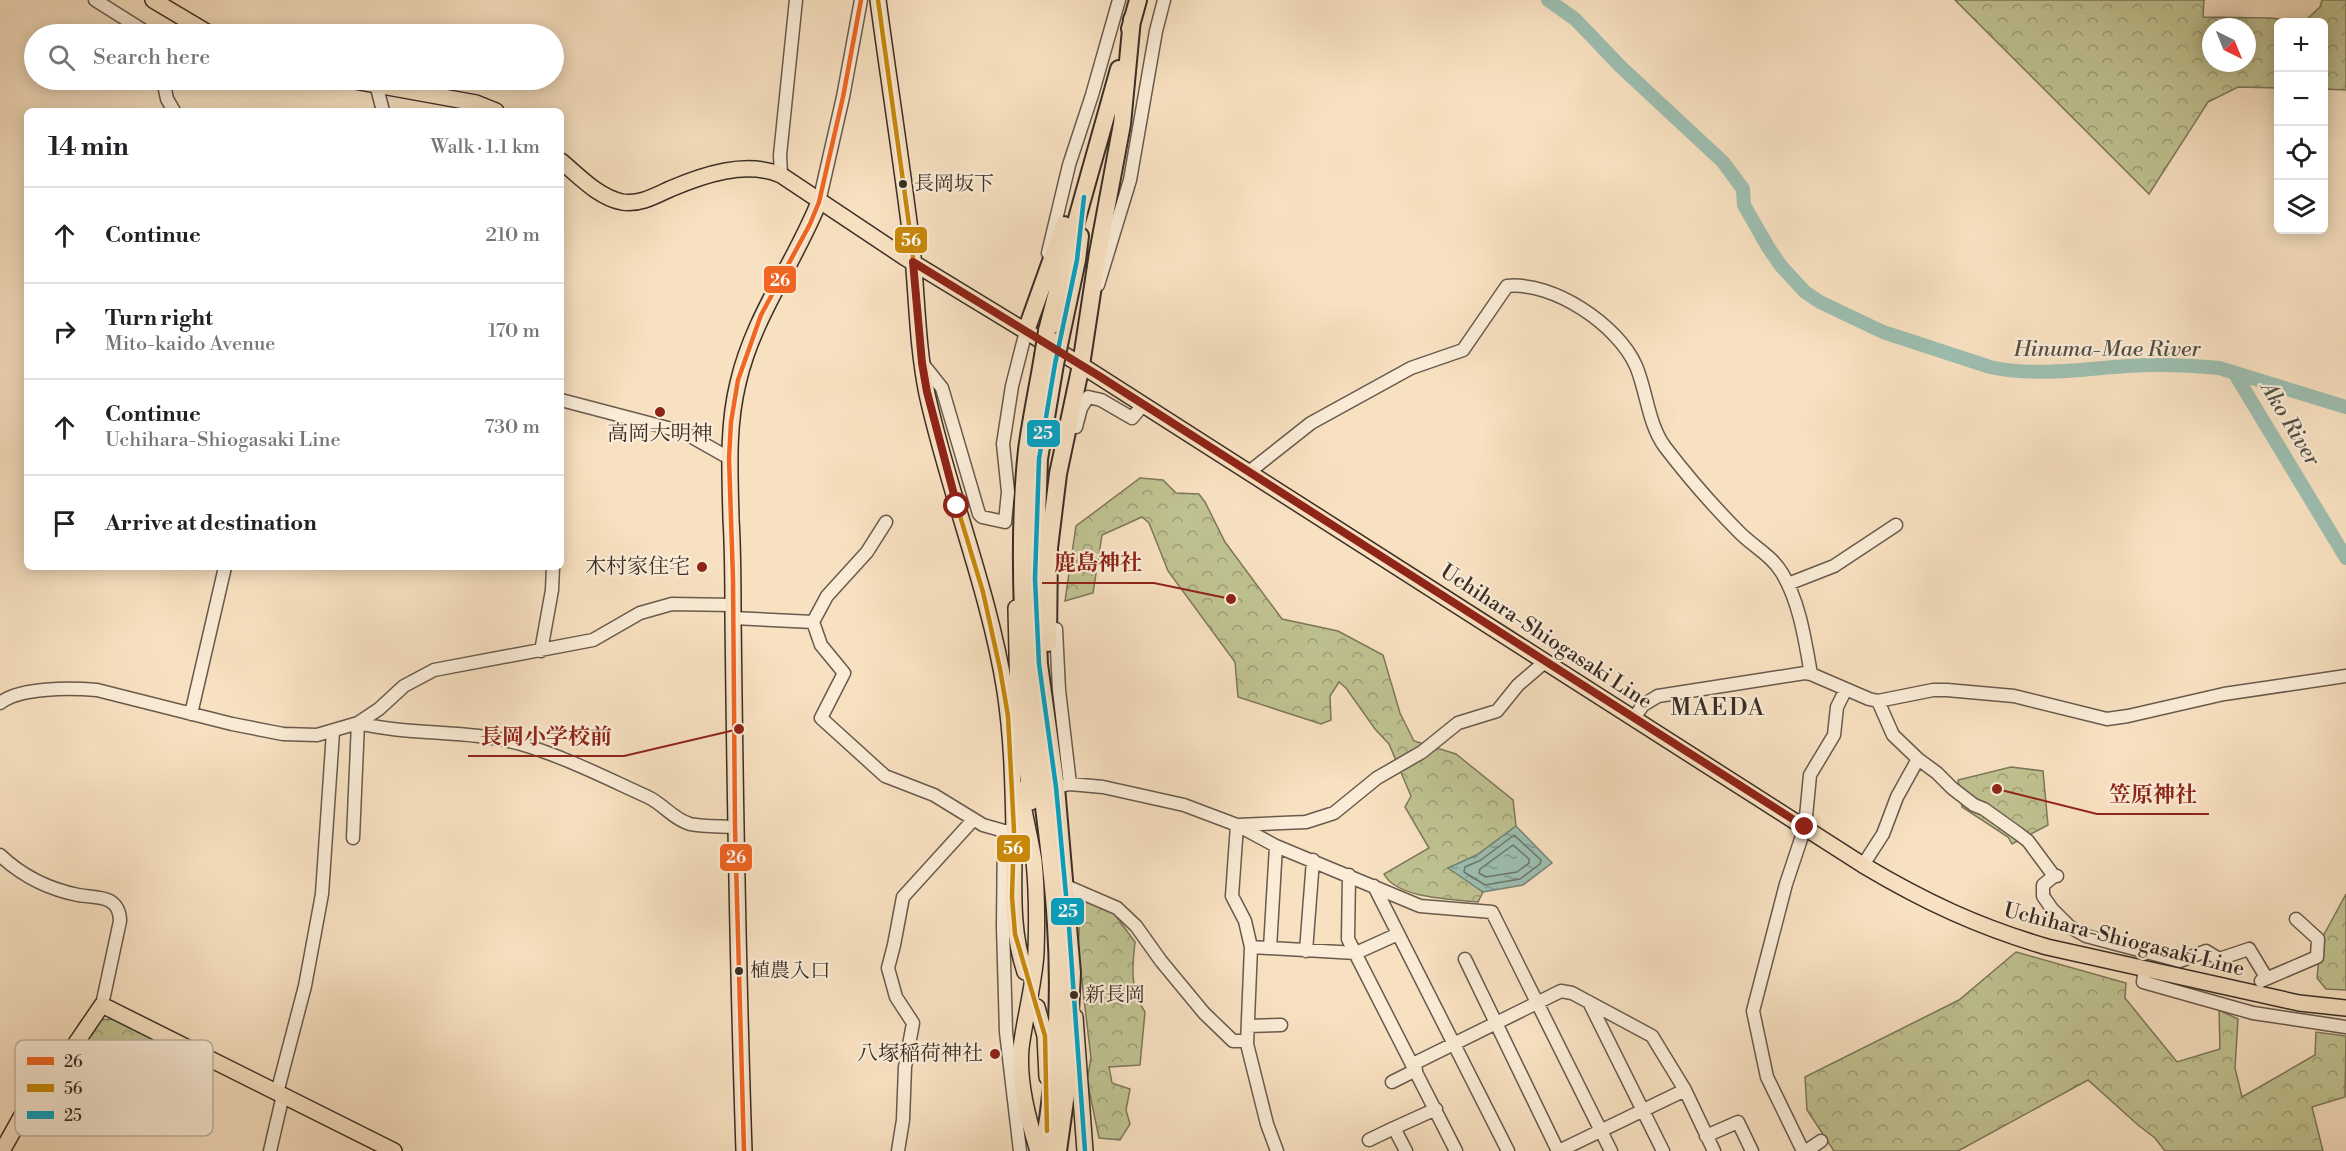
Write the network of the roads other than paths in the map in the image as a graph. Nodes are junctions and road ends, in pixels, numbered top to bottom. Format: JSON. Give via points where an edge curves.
{"nodes":[{"id":1,"x":95,"y":0,"type":"edge"},
{"id":2,"x":153,"y":0,"type":"edge"},
{"id":3,"x":796,"y":0,"type":"edge"},
{"id":4,"x":861,"y":0,"type":"edge"},
{"id":5,"x":878,"y":0,"type":"edge"},
{"id":6,"x":1119,"y":0,"type":"edge"},
{"id":7,"x":1138,"y":0,"type":"edge"},
{"id":8,"x":1164,"y":0,"type":"edge"},
{"id":9,"x":1132,"y":19,"type":"junction"},
{"id":10,"x":133,"y":24,"type":"edge"},
{"id":11,"x":193,"y":24,"type":"edge"},
{"id":12,"x":165,"y":90,"type":"edge"},
{"id":13,"x":378,"y":90,"type":"edge"},
{"id":14,"x":408,"y":90,"type":"edge"},
{"id":15,"x":172,"y":108,"type":"edge"},
{"id":16,"x":382,"y":108,"type":"edge"},
{"id":17,"x":488,"y":108,"type":"edge"},
{"id":18,"x":564,"y":163,"type":"edge"},
{"id":19,"x":781,"y":175,"type":"junction"},
{"id":20,"x":819,"y":202,"type":"junction"},
{"id":21,"x":913,"y":262,"type":"junction"},
{"id":22,"x":1049,"y":266,"type":"junction"},
{"id":23,"x":1089,"y":305,"type":"junction"},
{"id":24,"x":1026,"y":331,"type":"junction"},
{"id":25,"x":1049,"y":360,"type":"junction"},
{"id":26,"x":922,"y":363,"type":"junction"},
{"id":27,"x":1081,"y":365,"type":"junction"},
{"id":28,"x":564,"y":401,"type":"edge"},
{"id":29,"x":1143,"y":405,"type":"junction"},
{"id":30,"x":729,"y":458,"type":"junction"},
{"id":31,"x":1249,"y":472,"type":"junction"},
{"id":32,"x":1023,"y":502,"type":"junction"},
{"id":33,"x":886,"y":522,"type":"dead end"},
{"id":34,"x":1896,"y":525,"type":"dead end"},
{"id":35,"x":224,"y":570,"type":"edge"},
{"id":36,"x":553,"y":570,"type":"edge"},
{"id":37,"x":1788,"y":584,"type":"junction"},
{"id":38,"x":733,"y":612,"type":"junction"},
{"id":39,"x":813,"y":622,"type":"junction"},
{"id":40,"x":542,"y":651,"type":"junction"},
{"id":41,"x":1546,"y":661,"type":"junction"},
{"id":42,"x":1811,"y":674,"type":"junction"},
{"id":43,"x":2346,"y":676,"type":"edge"},
{"id":44,"x":1846,"y":689,"type":"junction"},
{"id":45,"x":1878,"y":700,"type":"junction"},
{"id":46,"x":0,"y":703,"type":"edge"},
{"id":47,"x":191,"y":714,"type":"junction"},
{"id":48,"x":1634,"y":718,"type":"junction"},
{"id":49,"x":358,"y":723,"type":"junction"},
{"id":50,"x":1046,"y":724,"type":"junction"},
{"id":51,"x":333,"y":732,"type":"junction"},
{"id":52,"x":1010,"y":739,"type":"junction"},
{"id":53,"x":1918,"y":759,"type":"junction"},
{"id":54,"x":1063,"y":785,"type":"junction"},
{"id":55,"x":973,"y":820,"type":"junction"},
{"id":56,"x":1237,"y":825,"type":"junction"},
{"id":57,"x":735,"y":827,"type":"junction"},
{"id":58,"x":1805,"y":827,"type":"junction"},
{"id":59,"x":1009,"y":831,"type":"junction"},
{"id":60,"x":353,"y":838,"type":"dead end"},
{"id":61,"x":1276,"y":846,"type":"junction"},
{"id":62,"x":0,"y":855,"type":"edge"},
{"id":63,"x":1313,"y":860,"type":"junction"},
{"id":64,"x":1034,"y":861,"type":"junction"},
{"id":65,"x":1863,"y":865,"type":"junction"},
{"id":66,"x":1349,"y":875,"type":"junction"},
{"id":67,"x":1066,"y":886,"type":"junction"},
{"id":68,"x":1374,"y":886,"type":"junction"},
{"id":69,"x":2296,"y":918,"type":"dead end"},
{"id":70,"x":1398,"y":934,"type":"junction"},
{"id":71,"x":1251,"y":947,"type":"junction"},
{"id":72,"x":1270,"y":948,"type":"junction"},
{"id":73,"x":1306,"y":951,"type":"junction"},
{"id":74,"x":1356,"y":953,"type":"junction"},
{"id":75,"x":1465,"y":959,"type":"dead end"},
{"id":76,"x":2145,"y":969,"type":"junction"},
{"id":77,"x":1025,"y":972,"type":"dead end"},
{"id":78,"x":1065,"y":973,"type":"junction"},
{"id":79,"x":1537,"y":1002,"type":"junction"},
{"id":80,"x":1589,"y":1002,"type":"junction"},
{"id":81,"x":102,"y":1005,"type":"junction"},
{"id":82,"x":1037,"y":1007,"type":"dead end"},
{"id":83,"x":2346,"y":1008,"type":"edge"},
{"id":84,"x":1496,"y":1023,"type":"junction"},
{"id":85,"x":1281,"y":1025,"type":"dead end"},
{"id":86,"x":1248,"y":1026,"type":"junction"},
{"id":87,"x":2346,"y":1027,"type":"edge"},
{"id":88,"x":78,"y":1040,"type":"edge"},
{"id":89,"x":172,"y":1040,"type":"edge"},
{"id":90,"x":1247,"y":1041,"type":"junction"},
{"id":91,"x":1454,"y":1044,"type":"junction"},
{"id":92,"x":213,"y":1060,"type":"edge"},
{"id":93,"x":1415,"y":1067,"type":"junction"},
{"id":94,"x":1392,"y":1082,"type":"dead end"},
{"id":95,"x":1685,"y":1090,"type":"junction"},
{"id":96,"x":280,"y":1094,"type":"junction"},
{"id":97,"x":1436,"y":1109,"type":"junction"},
{"id":98,"x":1642,"y":1111,"type":"junction"},
{"id":99,"x":15,"y":1128,"type":"edge"},
{"id":100,"x":1394,"y":1128,"type":"junction"},
{"id":101,"x":1601,"y":1130,"type":"junction"},
{"id":102,"x":1047,"y":1131,"type":"junction"},
{"id":103,"x":1706,"y":1136,"type":"junction"},
{"id":104,"x":1369,"y":1140,"type":"dead end"},
{"id":105,"x":1821,"y":1141,"type":"dead end"},
{"id":106,"x":1039,"y":1150,"type":"edge"},
{"id":107,"x":2,"y":1151,"type":"edge"},
{"id":108,"x":270,"y":1151,"type":"edge"},
{"id":109,"x":394,"y":1151,"type":"edge"},
{"id":110,"x":744,"y":1151,"type":"edge"},
{"id":111,"x":898,"y":1151,"type":"edge"},
{"id":112,"x":1020,"y":1151,"type":"edge"},
{"id":113,"x":1058,"y":1151,"type":"edge"},
{"id":114,"x":1085,"y":1151,"type":"edge"},
{"id":115,"x":1276,"y":1151,"type":"edge"},
{"id":116,"x":1406,"y":1151,"type":"edge"},
{"id":117,"x":1456,"y":1151,"type":"edge"},
{"id":118,"x":1508,"y":1151,"type":"edge"},
{"id":119,"x":1558,"y":1151,"type":"edge"},
{"id":120,"x":1611,"y":1151,"type":"edge"},
{"id":121,"x":1663,"y":1151,"type":"edge"},
{"id":122,"x":1714,"y":1151,"type":"edge"},
{"id":123,"x":1752,"y":1151,"type":"edge"},
{"id":124,"x":1804,"y":1151,"type":"edge"}],
"edges":[{"from":1,"to":10,"type":"street"},
{"from":2,"to":11,"type":"main road"},
{"from":3,"to":19,"type":"street"},
{"from":4,"to":20,"type":"street"},
{"from":5,"to":21,"type":"main road"},
{"from":6,"to":22,"type":"street","via":[[1069,165],[1048,248]]},
{"from":7,"to":9,"type":"highway"},
{"from":8,"to":23,"type":"street","via":[[1130,180]]},
{"from":9,"to":22,"type":"highway"},
{"from":9,"to":23,"type":"highway","via":[[1122,124]]},
{"from":9,"to":25,"type":"highway","bridge":true,"via":[[1084,197],[1077,260]]},
{"from":12,"to":15,"type":"street"},
{"from":13,"to":16,"type":"street"},
{"from":14,"to":17,"type":"main road"},
{"from":18,"to":19,"type":"main road","via":[[600,193],[622,202],[645,200],[735,169],[763,169]]},
{"from":19,"to":20,"type":"main road"},
{"from":20,"to":21,"type":"main road"},
{"from":20,"to":30,"type":"main road","via":[[750,343],[734,401]]},
{"from":21,"to":24,"type":"main road","name":"Uchihara-Shiogasaki Line"},
{"from":21,"to":26,"type":"main road"},
{"from":22,"to":24,"type":"highway"},
{"from":23,"to":27,"type":"highway"},
{"from":24,"to":26,"type":"street","via":[[1003,444],[1008,492],[1005,522],[979,514],[942,388]]},
{"from":24,"to":27,"type":"main road","name":"Uchihara-Shiogasaki Line"},
{"from":25,"to":32,"type":"highway","via":[[1028,449]]},
{"from":25,"to":50,"type":"highway","via":[[1037,497],[1036,618]]},
{"from":26,"to":52,"type":"main road","via":[[940,448],[991,626]]},
{"from":27,"to":29,"type":"main road","name":"Uchihara-Shiogasaki Line"},
{"from":27,"to":50,"type":"highway","via":[[1058,474],[1049,548]]},
{"from":28,"to":30,"type":"street","via":[[683,432]]},
{"from":29,"to":31,"type":"main road","name":"Uchihara-Shiogasaki Line"},
{"from":29,"to":54,"type":"street","via":[[1132,418],[1088,397],[1081,408],[1067,468],[1058,539],[1055,616]]},
{"from":30,"to":38,"type":"main road"},
{"from":31,"to":37,"type":"street","via":[[1311,423],[1392,377],[1463,350],[1507,286],[1533,287],[1586,312],[1622,341],[1635,365],[1664,445],[1715,507],[1769,556]]},
{"from":31,"to":41,"type":"main road","name":"Uchihara-Shiogasaki Line"},
{"from":32,"to":64,"type":"main road","via":[[1016,576],[1016,648],[1018,699],[1035,837]]},
{"from":32,"to":78,"type":"highway","via":[[1027,663],[1056,925]]},
{"from":33,"to":39,"type":"street","via":[[867,552],[827,596]]},
{"from":34,"to":37,"type":"street","via":[[1834,566]]},
{"from":35,"to":47,"type":"street"},
{"from":36,"to":40,"type":"street"},
{"from":37,"to":42,"type":"street"},
{"from":38,"to":39,"type":"street"},
{"from":38,"to":40,"type":"street","via":[[672,604],[640,614],[593,640]]},
{"from":38,"to":57,"type":"main road"},
{"from":39,"to":55,"type":"street","via":[[821,645],[844,673],[821,718],[885,776],[934,795]]},
{"from":40,"to":49,"type":"street","via":[[434,670],[404,686]]},
{"from":41,"to":48,"type":"main road","name":"Uchihara-Shiogasaki Line"},
{"from":41,"to":56,"type":"street","via":[[1518,685],[1497,711],[1458,723],[1422,752],[1377,778],[1334,813],[1306,822]]},
{"from":42,"to":44,"type":"street"},
{"from":42,"to":48,"type":"street","via":[[1658,696],[1643,705]]},
{"from":43,"to":45,"type":"street","via":[[2224,694],[2107,719],[2014,696],[1947,690]]},
{"from":44,"to":45,"type":"street"},
{"from":44,"to":58,"type":"street","via":[[1838,707],[1834,735],[1810,775]]},
{"from":45,"to":53,"type":"street","via":[[1893,735]]},
{"from":46,"to":47,"type":"street","via":[[22,693],[83,689]]},
{"from":47,"to":51,"type":"street","via":[[283,734]]},
{"from":48,"to":58,"type":"main road","name":"Uchihara-Shiogasaki Line"},
{"from":49,"to":51,"type":"street"},
{"from":49,"to":57,"type":"street","via":[[521,744],[582,766],[649,797],[690,824]]},
{"from":49,"to":60,"type":"street"},
{"from":50,"to":54,"type":"highway"},
{"from":51,"to":96,"type":"street","via":[[322,894]]},
{"from":52,"to":59,"type":"main road"},
{"from":52,"to":64,"type":"main road"},
{"from":53,"to":65,"type":"street","via":[[1883,834]]},
{"from":53,"to":69,"type":"street","via":[[1974,806],[2024,837],[2056,876],[2043,885],[2043,896],[2062,921],[2086,936],[2180,961],[2206,951],[2219,960],[2249,949],[2263,980],[2317,957],[2318,939]]},
{"from":54,"to":56,"type":"street","via":[[1103,787],[1156,798]]},
{"from":54,"to":67,"type":"highway"},
{"from":55,"to":59,"type":"street"},
{"from":55,"to":111,"type":"street","via":[[903,897],[888,968],[896,997],[913,1023]]},
{"from":56,"to":61,"type":"street"},
{"from":56,"to":71,"type":"street","via":[[1232,896],[1245,921]]},
{"from":57,"to":110,"type":"main road"},
{"from":58,"to":65,"type":"main road","name":"Uchihara-Shiogasaki Line"},
{"from":58,"to":124,"type":"street","via":[[1753,1011],[1767,1077]]},
{"from":59,"to":77,"type":"main road","via":[[1015,934]]},
{"from":59,"to":112,"type":"street","via":[[1003,927],[1005,1022]]},
{"from":61,"to":63,"type":"street"},
{"from":61,"to":72,"type":"street"},
{"from":62,"to":81,"type":"street","via":[[46,885],[115,904],[120,921]]},
{"from":63,"to":66,"type":"street"},
{"from":63,"to":73,"type":"street"},
{"from":64,"to":106,"type":"main road","via":[[1036,953],[1021,1065],[1027,1111]]},
{"from":65,"to":76,"type":"main road","name":"Uchihara-Shiogasaki Line","via":[[1910,893],[1988,928],[2048,947]]},
{"from":66,"to":68,"type":"street"},
{"from":66,"to":74,"type":"street","via":[[1348,939]]},
{"from":67,"to":78,"type":"highway"},
{"from":67,"to":90,"type":"street","via":[[1117,908],[1136,926],[1204,1013],[1233,1041]]},
{"from":68,"to":70,"type":"street"},
{"from":68,"to":79,"type":"street","via":[[1420,906],[1492,912]]},
{"from":70,"to":74,"type":"street"},
{"from":70,"to":91,"type":"street"},
{"from":71,"to":72,"type":"street"},
{"from":71,"to":86,"type":"street"},
{"from":72,"to":73,"type":"street"},
{"from":73,"to":74,"type":"street"},
{"from":74,"to":93,"type":"street"},
{"from":75,"to":84,"type":"street"},
{"from":76,"to":83,"type":"main road","name":"Uchihara-Shiogasaki Line","via":[[2299,1003]]},
{"from":76,"to":87,"type":"street","via":[[2143,982]]},
{"from":78,"to":102,"type":"highway"},
{"from":78,"to":113,"type":"highway","via":[[1066,1093]]},
{"from":78,"to":114,"type":"main road"},
{"from":79,"to":80,"type":"street","via":[[1561,991]]},
{"from":79,"to":84,"type":"street"},
{"from":79,"to":101,"type":"street"},
{"from":80,"to":95,"type":"street","via":[[1652,1036]]},
{"from":80,"to":98,"type":"street"},
{"from":81,"to":88,"type":"main road"},
{"from":81,"to":89,"type":"main road"},
{"from":82,"to":102,"type":"main road","via":[[1046,1052]]},
{"from":84,"to":91,"type":"street"},
{"from":84,"to":119,"type":"street"},
{"from":85,"to":86,"type":"street"},
{"from":86,"to":90,"type":"street"},
{"from":90,"to":115,"type":"street"},
{"from":91,"to":93,"type":"street"},
{"from":91,"to":118,"type":"street"},
{"from":92,"to":96,"type":"main road"},
{"from":93,"to":94,"type":"street"},
{"from":93,"to":97,"type":"street"},
{"from":95,"to":98,"type":"street"},
{"from":95,"to":103,"type":"street"},
{"from":96,"to":108,"type":"street"},
{"from":96,"to":109,"type":"main road"},
{"from":97,"to":100,"type":"street"},
{"from":97,"to":117,"type":"street"},
{"from":98,"to":101,"type":"street"},
{"from":98,"to":121,"type":"street"},
{"from":99,"to":107,"type":"main road"},
{"from":100,"to":104,"type":"street"},
{"from":100,"to":116,"type":"street"},
{"from":101,"to":119,"type":"street"},
{"from":101,"to":120,"type":"street"},
{"from":102,"to":106,"type":"highway"},
{"from":103,"to":122,"type":"street"},
{"from":103,"to":123,"type":"street","via":[[1737,1122]]},
{"from":105,"to":124,"type":"street"}]}
